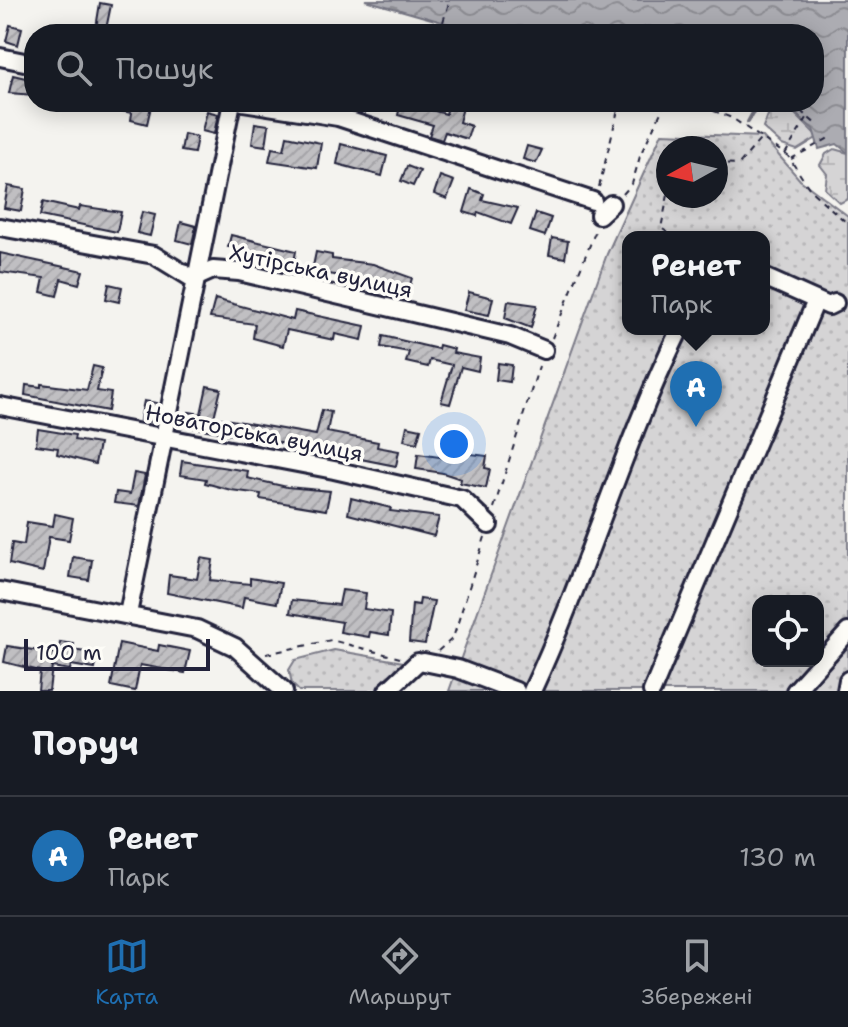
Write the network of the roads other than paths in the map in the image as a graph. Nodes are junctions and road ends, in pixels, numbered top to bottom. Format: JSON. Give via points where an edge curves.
{"nodes":[{"id":1,"x":0,"y":57,"type":"edge"},
{"id":2,"x":24,"y":62,"type":"edge"},
{"id":3,"x":231,"y":112,"type":"edge"},
{"id":4,"x":306,"y":112,"type":"edge"},
{"id":5,"x":601,"y":207,"type":"road end"},
{"id":6,"x":0,"y":227,"type":"edge"},
{"id":7,"x":193,"y":279,"type":"junction"},
{"id":8,"x":770,"y":280,"type":"edge"},
{"id":9,"x":815,"y":303,"type":"junction"},
{"id":10,"x":835,"y":303,"type":"dead end"},
{"id":11,"x":677,"y":335,"type":"edge"},
{"id":12,"x":544,"y":350,"type":"road end"},
{"id":13,"x":0,"y":406,"type":"edge"},
{"id":14,"x":161,"y":437,"type":"junction"},
{"id":15,"x":489,"y":525,"type":"road end"},
{"id":16,"x":0,"y":591,"type":"edge"},
{"id":17,"x":128,"y":614,"type":"junction"},
{"id":18,"x":847,"y":638,"type":"edge"},
{"id":19,"x":848,"y":680,"type":"edge"},
{"id":20,"x":284,"y":691,"type":"edge"},
{"id":21,"x":387,"y":691,"type":"edge"},
{"id":22,"x":516,"y":691,"type":"edge"},
{"id":23,"x":532,"y":691,"type":"edge"},
{"id":24,"x":652,"y":691,"type":"edge"},
{"id":25,"x":795,"y":691,"type":"edge"},
{"id":26,"x":846,"y":691,"type":"edge"}],
"edges":[{"from":1,"to":2,"type":"street"},
{"from":3,"to":7,"type":"street"},
{"from":4,"to":5,"type":"street","via":[[338,117]]},
{"from":6,"to":7,"type":"street","via":[[154,255]]},
{"from":7,"to":12,"type":"street","name":"Хутірська вулиця","via":[[213,270],[239,272],[510,336]]},
{"from":7,"to":14,"type":"street"},
{"from":8,"to":9,"type":"street"},
{"from":9,"to":10,"type":"street"},
{"from":9,"to":24,"type":"street"},
{"from":11,"to":23,"type":"street"},
{"from":13,"to":14,"type":"street","name":"Новаторська вулиця"},
{"from":14,"to":15,"type":"street","name":"Новаторська вулиця","via":[[462,499]]},
{"from":14,"to":17,"type":"street"},
{"from":16,"to":17,"type":"street"},
{"from":17,"to":20,"type":"street","via":[[197,629],[250,659]]},
{"from":18,"to":25,"type":"street","via":[[828,651]]},
{"from":19,"to":26,"type":"street"},
{"from":21,"to":22,"type":"street","via":[[421,662],[458,669]]}]}
